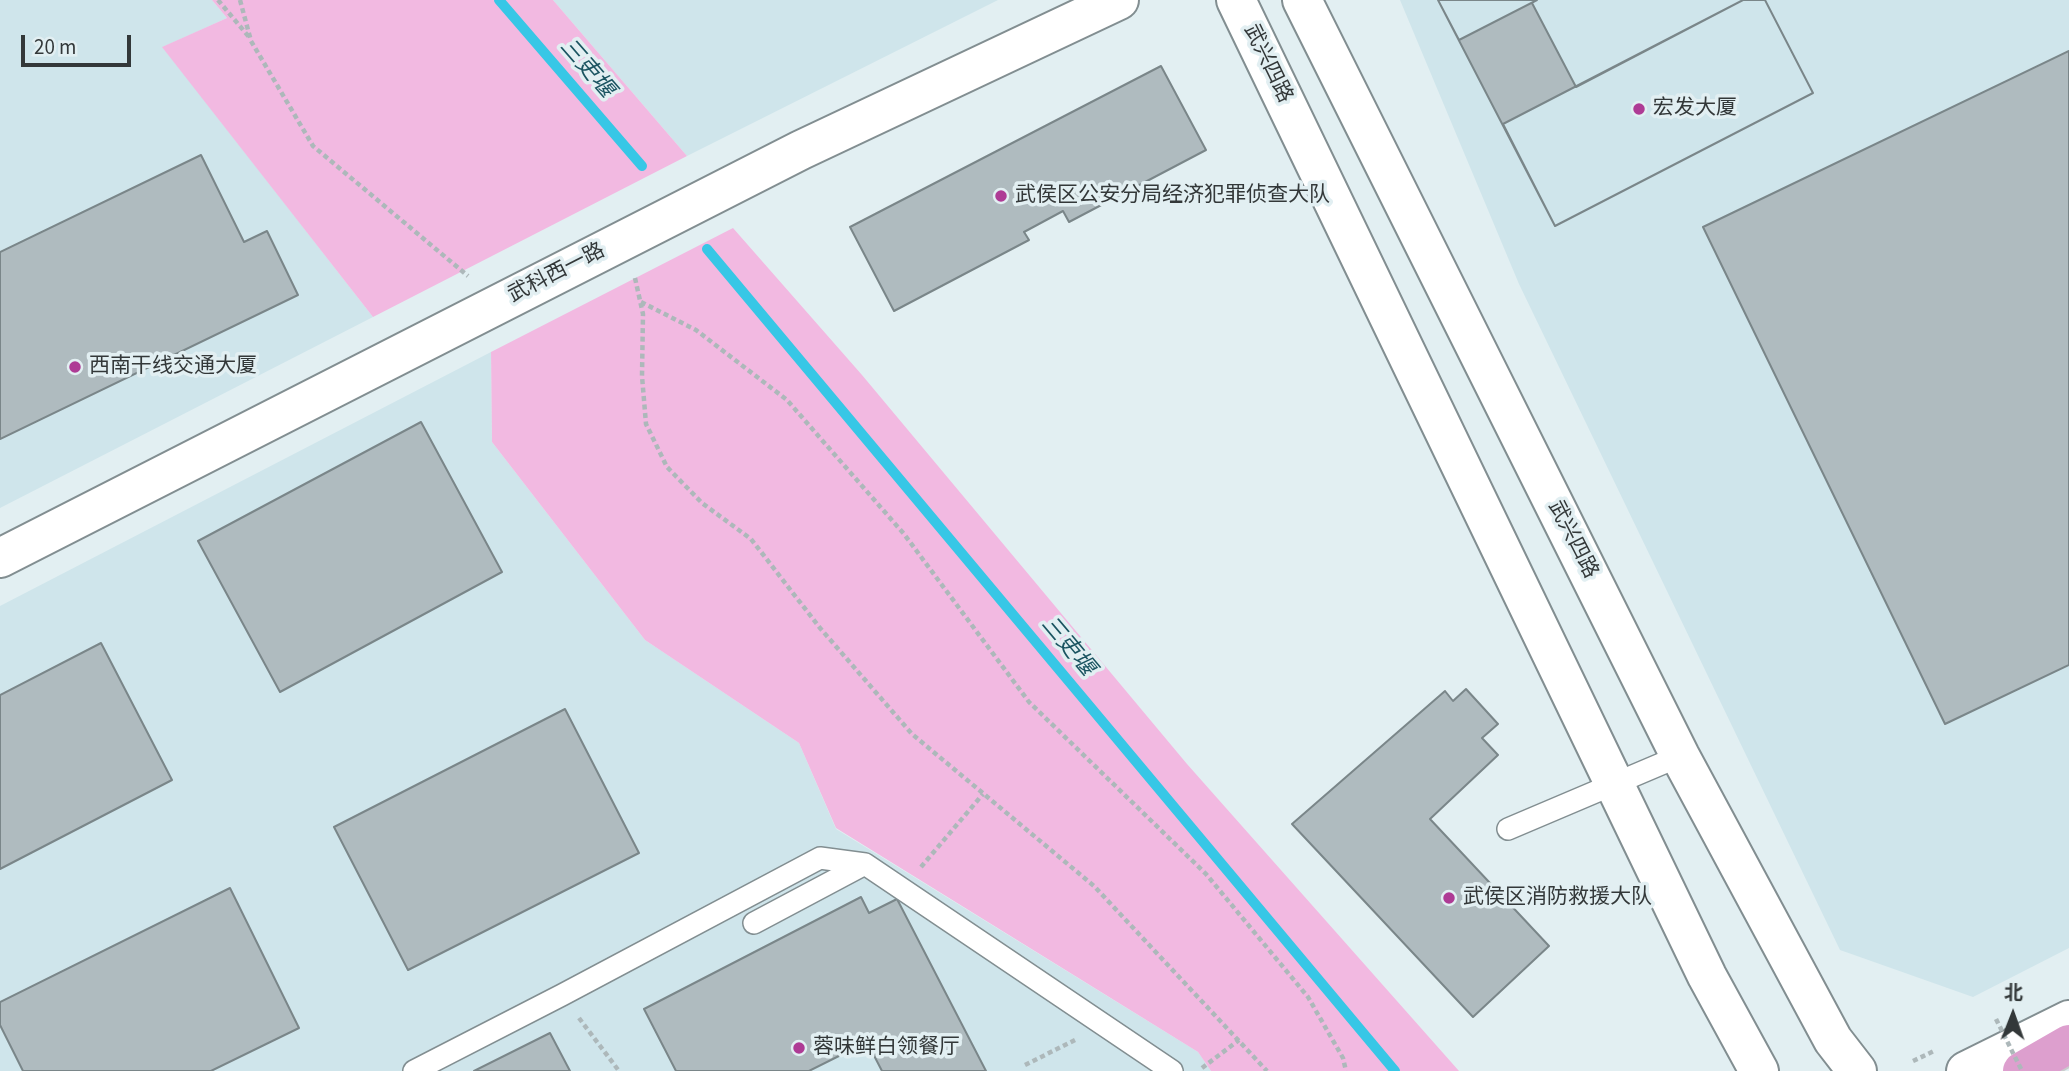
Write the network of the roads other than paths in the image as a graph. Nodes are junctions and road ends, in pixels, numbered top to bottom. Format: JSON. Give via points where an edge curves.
{"nodes":[{"id":1,"x":1119,"y":0,"type":"edge"},
{"id":2,"x":1236,"y":0,"type":"edge"},
{"id":3,"x":1303,"y":0,"type":"edge"},
{"id":4,"x":0,"y":558,"type":"edge"},
{"id":5,"x":1680,"y":756,"type":"junction"},
{"id":6,"x":1614,"y":784,"type":"junction"},
{"id":7,"x":1508,"y":829,"type":"dead end"},
{"id":8,"x":865,"y":864,"type":"junction"},
{"id":9,"x":754,"y":923,"type":"dead end"},
{"id":10,"x":2069,"y":1020,"type":"edge"},
{"id":11,"x":2069,"y":1044,"type":"edge"},
{"id":12,"x":414,"y":1071,"type":"edge"},
{"id":13,"x":1172,"y":1071,"type":"edge"},
{"id":14,"x":1759,"y":1071,"type":"edge"},
{"id":15,"x":1857,"y":1071,"type":"edge"},
{"id":16,"x":1966,"y":1071,"type":"edge"},
{"id":17,"x":2022,"y":1071,"type":"edge"}],
"edges":[{"from":1,"to":4,"type":"main road","name":"武科西一路","via":[[801,150]]},
{"from":2,"to":6,"type":"main road","name":"武兴四路"},
{"from":3,"to":5,"type":"main road","name":"武兴四路"},
{"from":5,"to":6,"type":"lane"},
{"from":5,"to":15,"type":"main road","name":"武兴四路","via":[[1833,1040]]},
{"from":6,"to":7,"type":"lane"},
{"from":6,"to":14,"type":"main road","name":"武兴四路","via":[[1707,976]]},
{"from":8,"to":9,"type":"lane"},
{"from":8,"to":12,"type":"lane","via":[[820,858]]},
{"from":8,"to":13,"type":"lane"},
{"from":10,"to":16,"type":"main road"},
{"from":11,"to":17,"type":"main road"}]}
